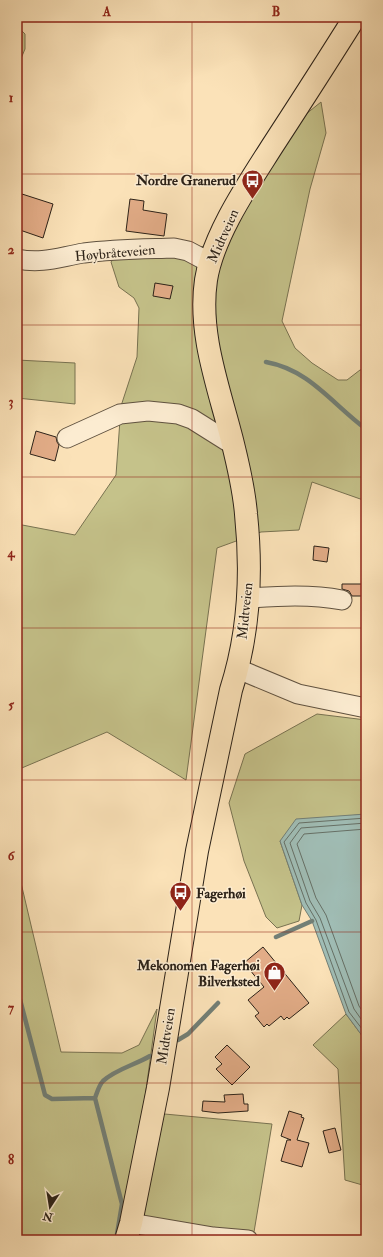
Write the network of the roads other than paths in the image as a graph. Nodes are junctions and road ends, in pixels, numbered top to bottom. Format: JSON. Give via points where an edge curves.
{"nodes":[{"id":1,"x":355,"y":17,"type":"edge"},
{"id":2,"x":17,"y":259,"type":"edge"},
{"id":3,"x":210,"y":261,"type":"junction"},
{"id":4,"x":67,"y":438,"type":"dead end"},
{"id":5,"x":232,"y":441,"type":"junction"},
{"id":6,"x":248,"y":598,"type":"junction"},
{"id":7,"x":342,"y":600,"type":"dead end"},
{"id":8,"x":238,"y":669,"type":"junction"},
{"id":9,"x":366,"y":708,"type":"edge"},
{"id":10,"x":128,"y":1231,"type":"edge"},
{"id":11,"x":248,"y":1240,"type":"edge"}],
"edges":[{"from":1,"to":3,"type":"main road","name":"Midtveien","via":[[253,177],[220,237]]},
{"from":2,"to":3,"type":"street","name":"Høybråteveien","via":[[42,261],[85,253],[174,248]]},
{"from":3,"to":5,"type":"main road","name":"Midtveien","via":[[204,316]]},
{"from":4,"to":5,"type":"street","via":[[120,414],[148,411],[178,414],[192,419],[227,441]]},
{"from":5,"to":6,"type":"main road","name":"Midtveien","via":[[246,513]]},
{"from":6,"to":7,"type":"street","via":[[330,597]]},
{"from":6,"to":8,"type":"main road","name":"Midtveien"},
{"from":8,"to":9,"type":"street","via":[[298,694]]},
{"from":8,"to":10,"type":"main road","name":"Midtveien","via":[[231,690],[197,851],[158,1088]]},
{"from":10,"to":11,"type":"street"}]}
